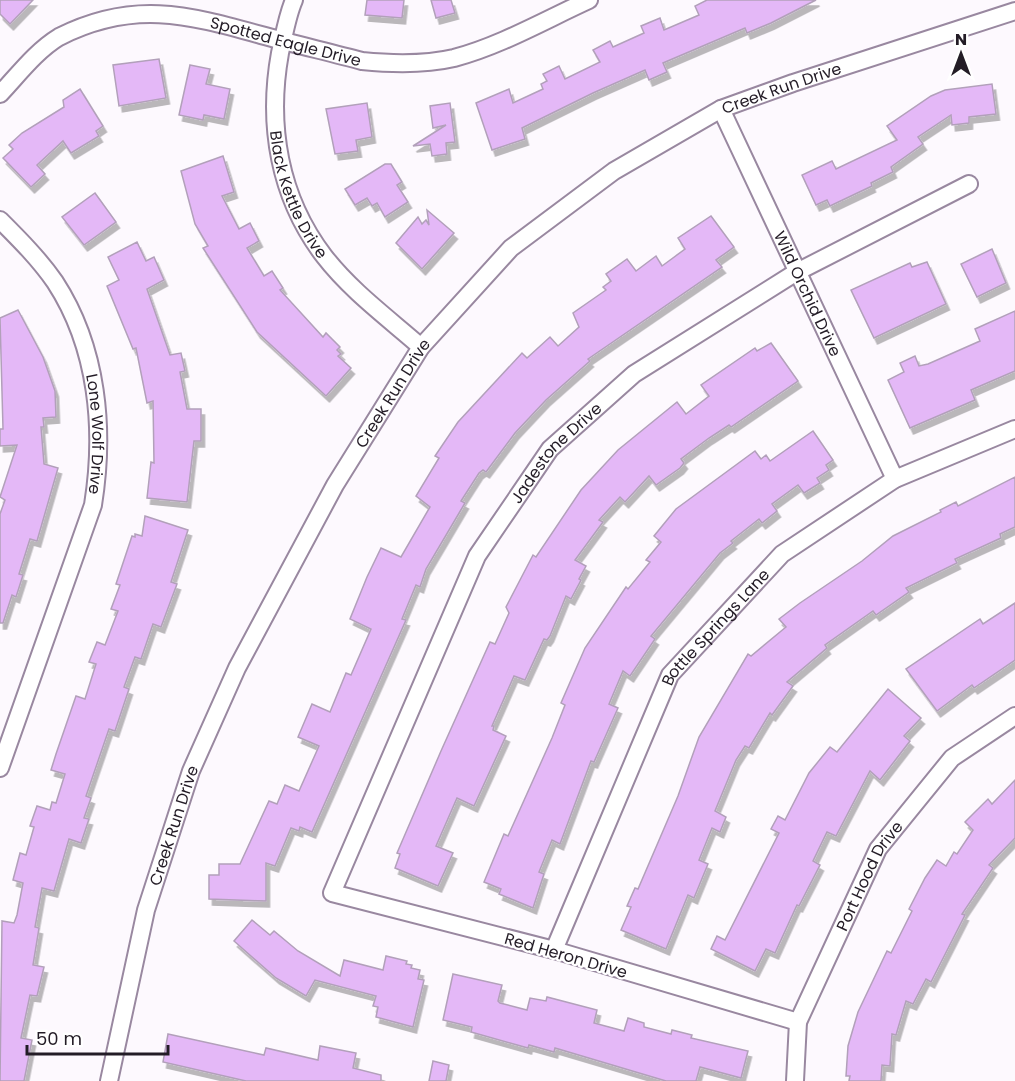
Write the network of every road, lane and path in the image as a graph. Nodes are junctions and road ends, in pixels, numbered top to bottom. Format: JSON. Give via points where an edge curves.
{"nodes":[{"id":1,"x":294,"y":0,"type":"edge"},
{"id":2,"x":589,"y":0,"type":"edge"},
{"id":3,"x":1015,"y":12,"type":"edge"},
{"id":4,"x":283,"y":41,"type":"junction"},
{"id":5,"x":0,"y":94,"type":"edge"},
{"id":6,"x":721,"y":110,"type":"junction"},
{"id":7,"x":969,"y":184,"type":"dead end"},
{"id":8,"x":0,"y":220,"type":"edge"},
{"id":9,"x":795,"y":273,"type":"junction"},
{"id":10,"x":421,"y":347,"type":"junction"},
{"id":11,"x":1015,"y":429,"type":"edge"},
{"id":12,"x":895,"y":479,"type":"junction"},
{"id":13,"x":1015,"y":716,"type":"edge"},
{"id":14,"x":0,"y":768,"type":"edge"},
{"id":15,"x":332,"y":893,"type":"joint"},
{"id":16,"x":554,"y":950,"type":"junction"},
{"id":17,"x":798,"y":1022,"type":"junction"},
{"id":18,"x":108,"y":1081,"type":"edge"},
{"id":19,"x":795,"y":1081,"type":"edge"}],
"edges":[{"from":1,"to":4,"type":"street","name":"Black Kettle Drive"},
{"from":2,"to":4,"type":"street","name":"Spotted Eagle Drive","via":[[474,52],[424,62],[362,61]]},
{"from":3,"to":6,"type":"street","name":"Creek Run Drive"},
{"from":4,"to":5,"type":"street","name":"Spotted Eagle Drive","via":[[181,12],[146,10],[113,15],[57,38]]},
{"from":4,"to":10,"type":"street","name":"Black Kettle Drive","via":[[274,84],[274,118],[282,173],[291,200],[324,256],[351,287]]},
{"from":6,"to":9,"type":"street","name":"Wild Orchid Drive"},
{"from":6,"to":10,"type":"street","name":"Creek Run Drive","via":[[614,171],[511,248]]},
{"from":7,"to":9,"type":"street","name":"Jadestone Drive"},
{"from":8,"to":14,"type":"street","name":"Lone Wolf Drive","via":[[56,284],[73,319],[93,376],[99,442],[98,474],[86,530]]},
{"from":9,"to":12,"type":"street","name":"Wild Orchid Drive"},
{"from":9,"to":15,"type":"street","name":"Jadestone Drive","via":[[634,374],[550,449],[477,556]]},
{"from":10,"to":18,"type":"street","name":"Creek Run Drive","via":[[335,485],[237,668],[191,771],[146,910]]},
{"from":11,"to":12,"type":"street","name":"Bottle Springs Lane"},
{"from":12,"to":16,"type":"street","name":"Bottle Springs Lane","via":[[782,554],[670,675]]},
{"from":13,"to":17,"type":"street","name":"Port Hood Drive","via":[[952,758],[878,849]]},
{"from":15,"to":16,"type":"street","name":"Red Heron Drive"},
{"from":16,"to":17,"type":"street","name":"Red Heron Drive"},
{"from":17,"to":19,"type":"street","name":"Port Hood Drive"}]}
